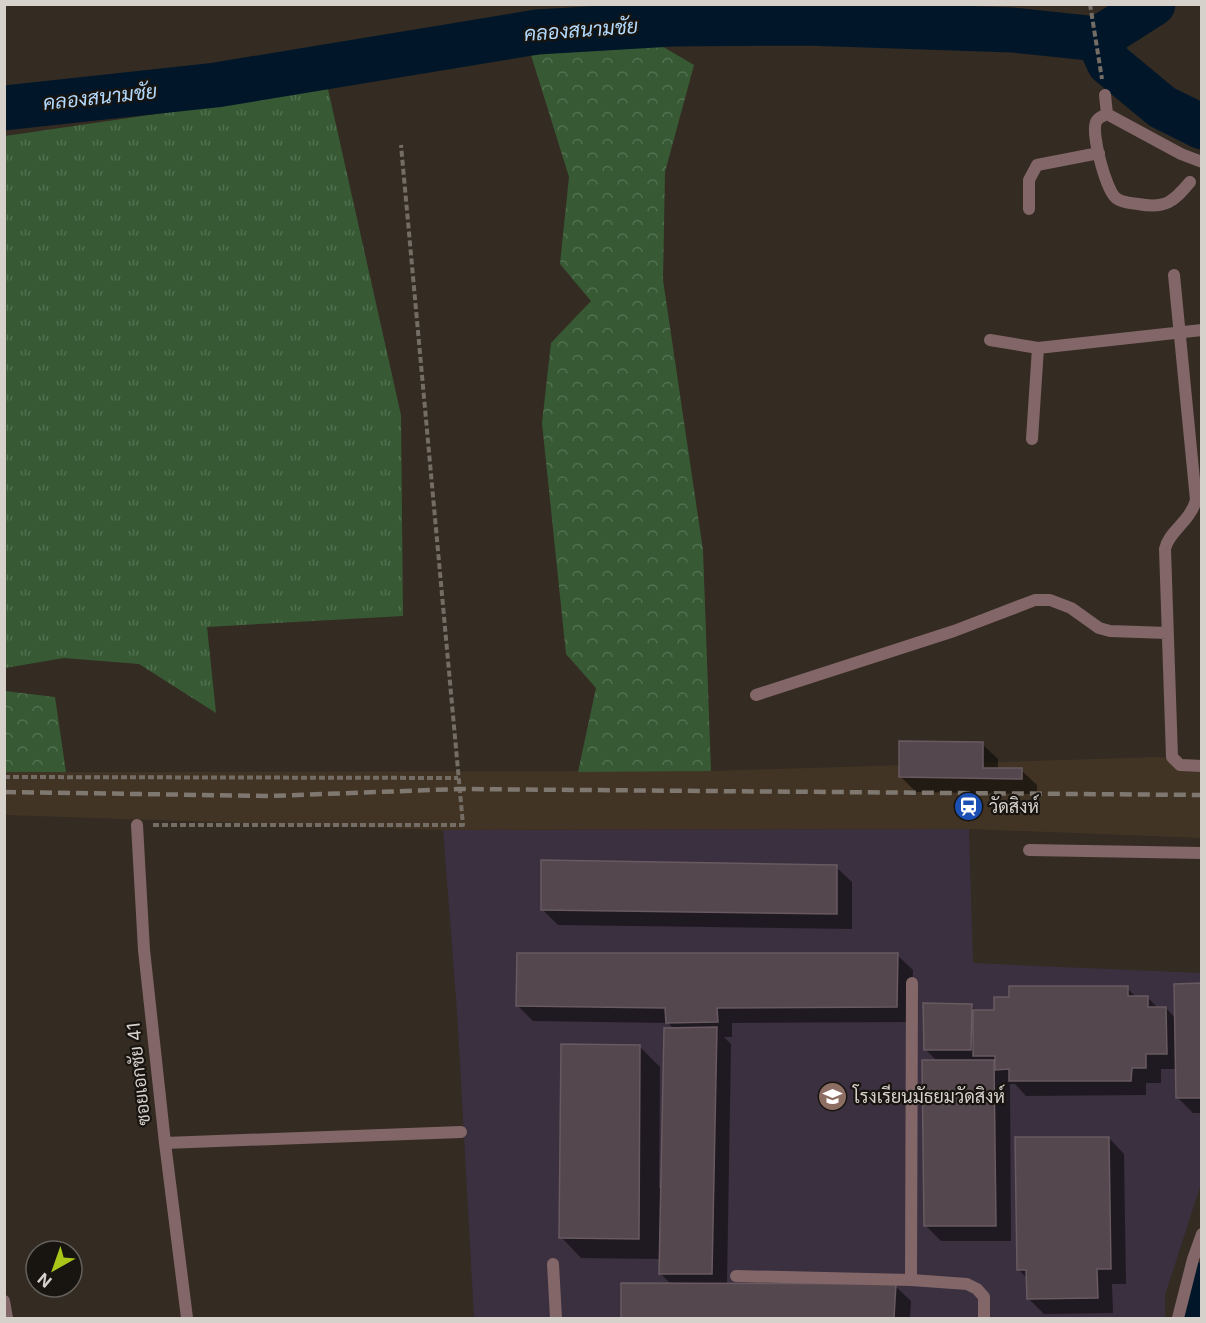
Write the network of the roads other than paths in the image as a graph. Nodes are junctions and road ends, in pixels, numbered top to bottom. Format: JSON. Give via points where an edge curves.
{"nodes":[{"id":1,"x":1105,"y":95,"type":"road end"},
{"id":2,"x":1107,"y":114,"type":"junction"},
{"id":3,"x":1099,"y":153,"type":"junction"},
{"id":4,"x":1202,"y":162,"type":"edge"},
{"id":5,"x":1190,"y":182,"type":"dead end"},
{"id":6,"x":1029,"y":209,"type":"dead end"},
{"id":7,"x":1174,"y":275,"type":"dead end"},
{"id":8,"x":1202,"y":330,"type":"edge"},
{"id":9,"x":1179,"y":333,"type":"junction"},
{"id":10,"x":990,"y":340,"type":"dead end"},
{"id":11,"x":1038,"y":348,"type":"junction"},
{"id":12,"x":1032,"y":439,"type":"dead end"},
{"id":13,"x":1195,"y":517,"type":"edge"},
{"id":14,"x":1167,"y":633,"type":"junction"},
{"id":15,"x":756,"y":695,"type":"dead end"},
{"id":16,"x":1202,"y":766,"type":"edge"},
{"id":17,"x":137,"y":825,"type":"road end"},
{"id":18,"x":1029,"y":850,"type":"dead end"},
{"id":19,"x":1202,"y":852,"type":"edge"},
{"id":20,"x":912,"y":983,"type":"dead end"},
{"id":21,"x":460,"y":1132,"type":"dead end"},
{"id":22,"x":165,"y":1143,"type":"junction"},
{"id":23,"x":1202,"y":1234,"type":"edge"},
{"id":24,"x":1197,"y":1260,"type":"edge"},
{"id":25,"x":553,"y":1264,"type":"dead end"},
{"id":26,"x":735,"y":1276,"type":"dead end"},
{"id":27,"x":911,"y":1280,"type":"junction"},
{"id":28,"x":4,"y":1301,"type":"edge"},
{"id":29,"x":7,"y":1318,"type":"edge"},
{"id":30,"x":187,"y":1318,"type":"edge"},
{"id":31,"x":556,"y":1318,"type":"edge"},
{"id":32,"x":984,"y":1318,"type":"edge"},
{"id":33,"x":1178,"y":1318,"type":"edge"}],
"edges":[{"from":1,"to":2,"type":"street"},
{"from":2,"to":3,"type":"street","via":[[1095,123]]},
{"from":2,"to":4,"type":"street"},
{"from":3,"to":5,"type":"street","via":[[1108,189],[1122,202],[1165,205]]},
{"from":3,"to":6,"type":"street","via":[[1037,165],[1029,180]]},
{"from":7,"to":9,"type":"street"},
{"from":8,"to":9,"type":"street"},
{"from":9,"to":11,"type":"street"},
{"from":9,"to":13,"type":"street"},
{"from":10,"to":11,"type":"street"},
{"from":11,"to":12,"type":"street"},
{"from":13,"to":14,"type":"street","via":[[1166,545]]},
{"from":14,"to":15,"type":"street","via":[[1110,631],[1050,600],[1035,600],[954,631]]},
{"from":14,"to":16,"type":"street","via":[[1172,757],[1180,765]]},
{"from":17,"to":22,"type":"street","name":"ซอยเอกชัย 41","via":[[144,950]]},
{"from":18,"to":19,"type":"street"},
{"from":20,"to":27,"type":"street"},
{"from":21,"to":22,"type":"street"},
{"from":22,"to":30,"type":"street","name":"ซอยเอกชัย 41"},
{"from":23,"to":24,"type":"street"},
{"from":24,"to":33,"type":"street"},
{"from":25,"to":31,"type":"street"},
{"from":26,"to":27,"type":"street"},
{"from":27,"to":32,"type":"street","via":[[967,1284],[977,1289],[984,1298]]},
{"from":28,"to":29,"type":"street"}]}
